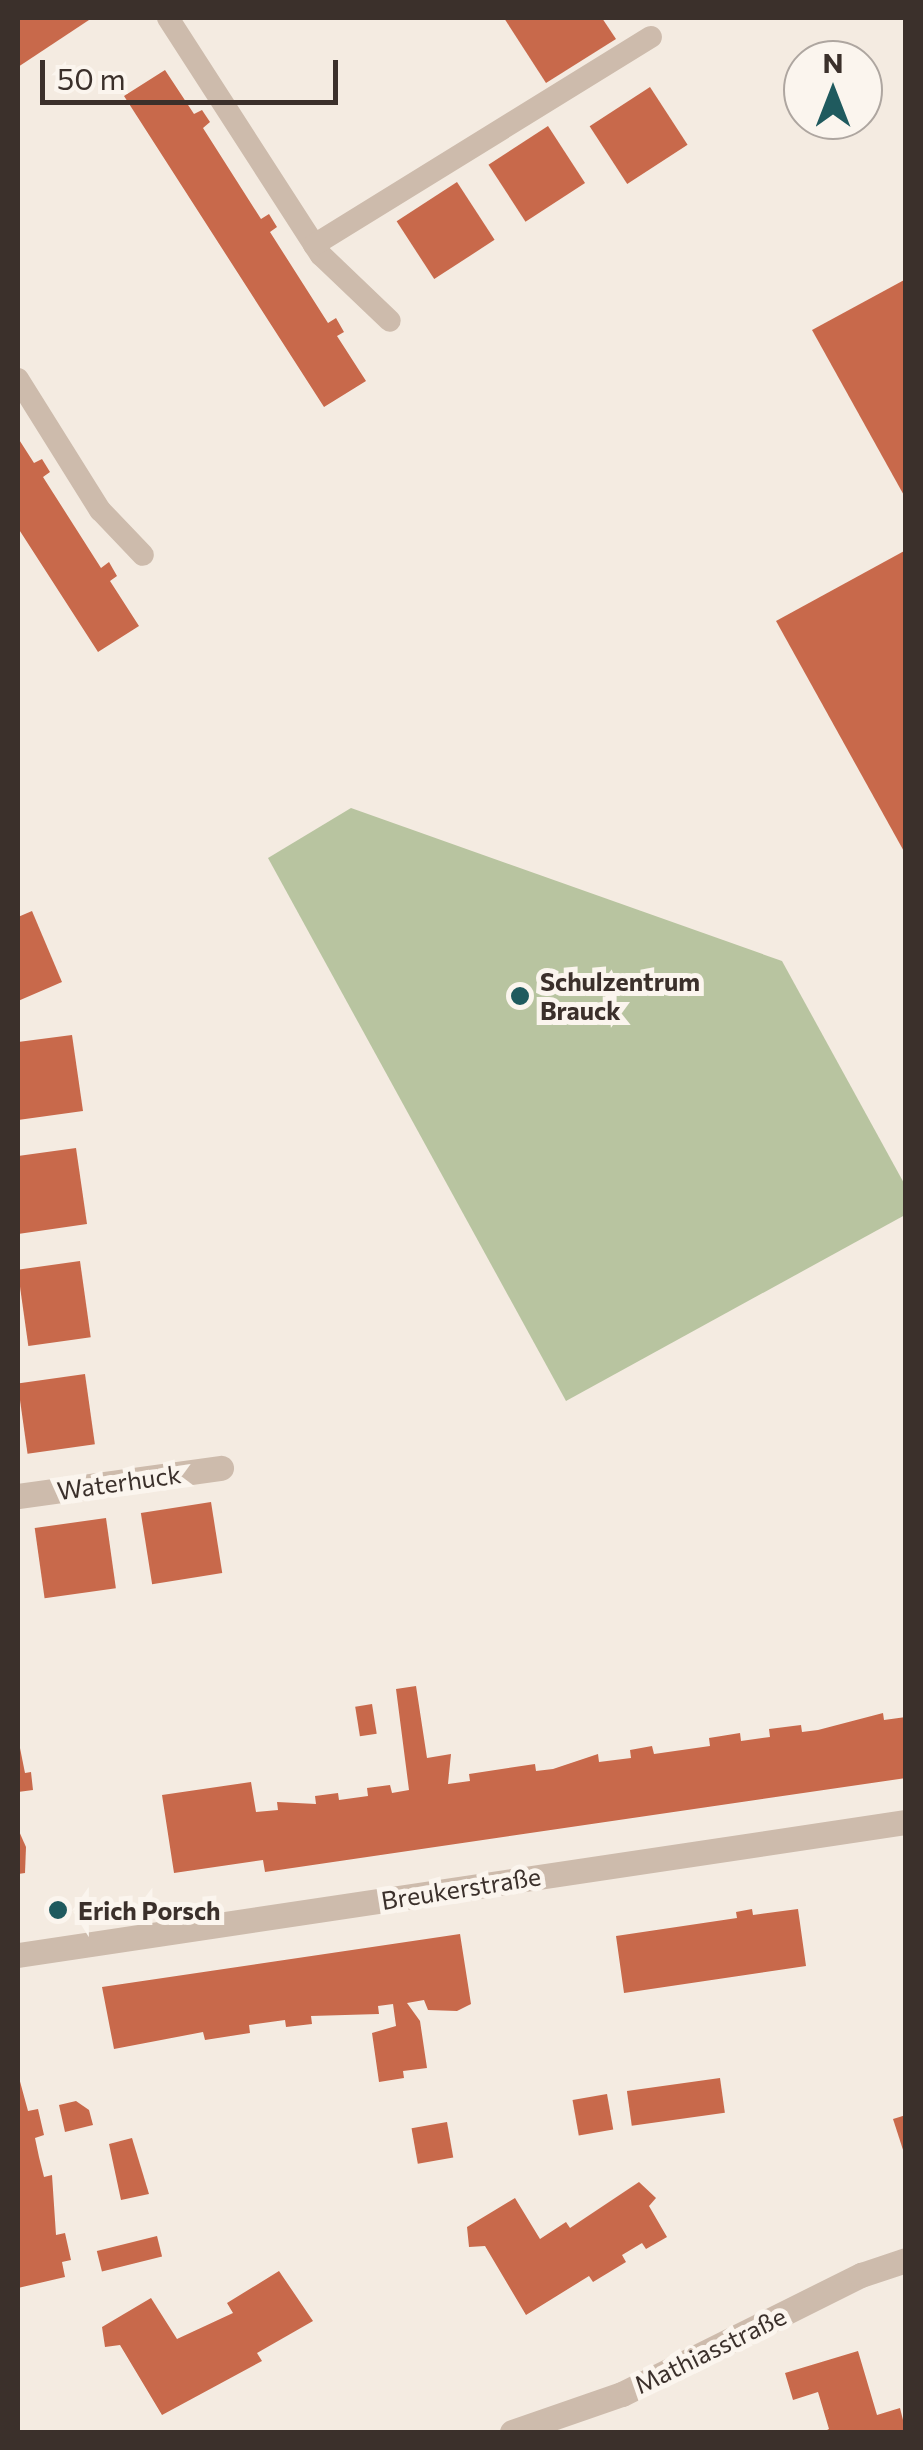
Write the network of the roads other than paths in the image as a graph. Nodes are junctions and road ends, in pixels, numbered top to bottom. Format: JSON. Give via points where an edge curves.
{"nodes":[{"id":1,"x":168,"y":18,"type":"edge"},
{"id":2,"x":651,"y":37,"type":"dead end"},
{"id":3,"x":314,"y":245,"type":"junction"},
{"id":4,"x":390,"y":321,"type":"dead end"},
{"id":5,"x":18,"y":379,"type":"edge"},
{"id":6,"x":143,"y":555,"type":"dead end"},
{"id":7,"x":221,"y":1468,"type":"dead end"},
{"id":8,"x":18,"y":1496,"type":"edge"},
{"id":9,"x":906,"y":1822,"type":"edge"},
{"id":10,"x":18,"y":1955,"type":"edge"},
{"id":11,"x":906,"y":2260,"type":"edge"},
{"id":12,"x":512,"y":2432,"type":"edge"}],
"edges":[{"from":1,"to":3,"type":"lane"},
{"from":2,"to":3,"type":"lane"},
{"from":3,"to":4,"type":"lane"},
{"from":5,"to":6,"type":"lane","via":[[100,510]]},
{"from":7,"to":8,"type":"street","name":"Waterhuck"},
{"from":9,"to":10,"type":"street","name":"Breukerstraße"},
{"from":11,"to":12,"type":"street","name":"Mathiasstraße","via":[[860,2275],[622,2394]]}]}
